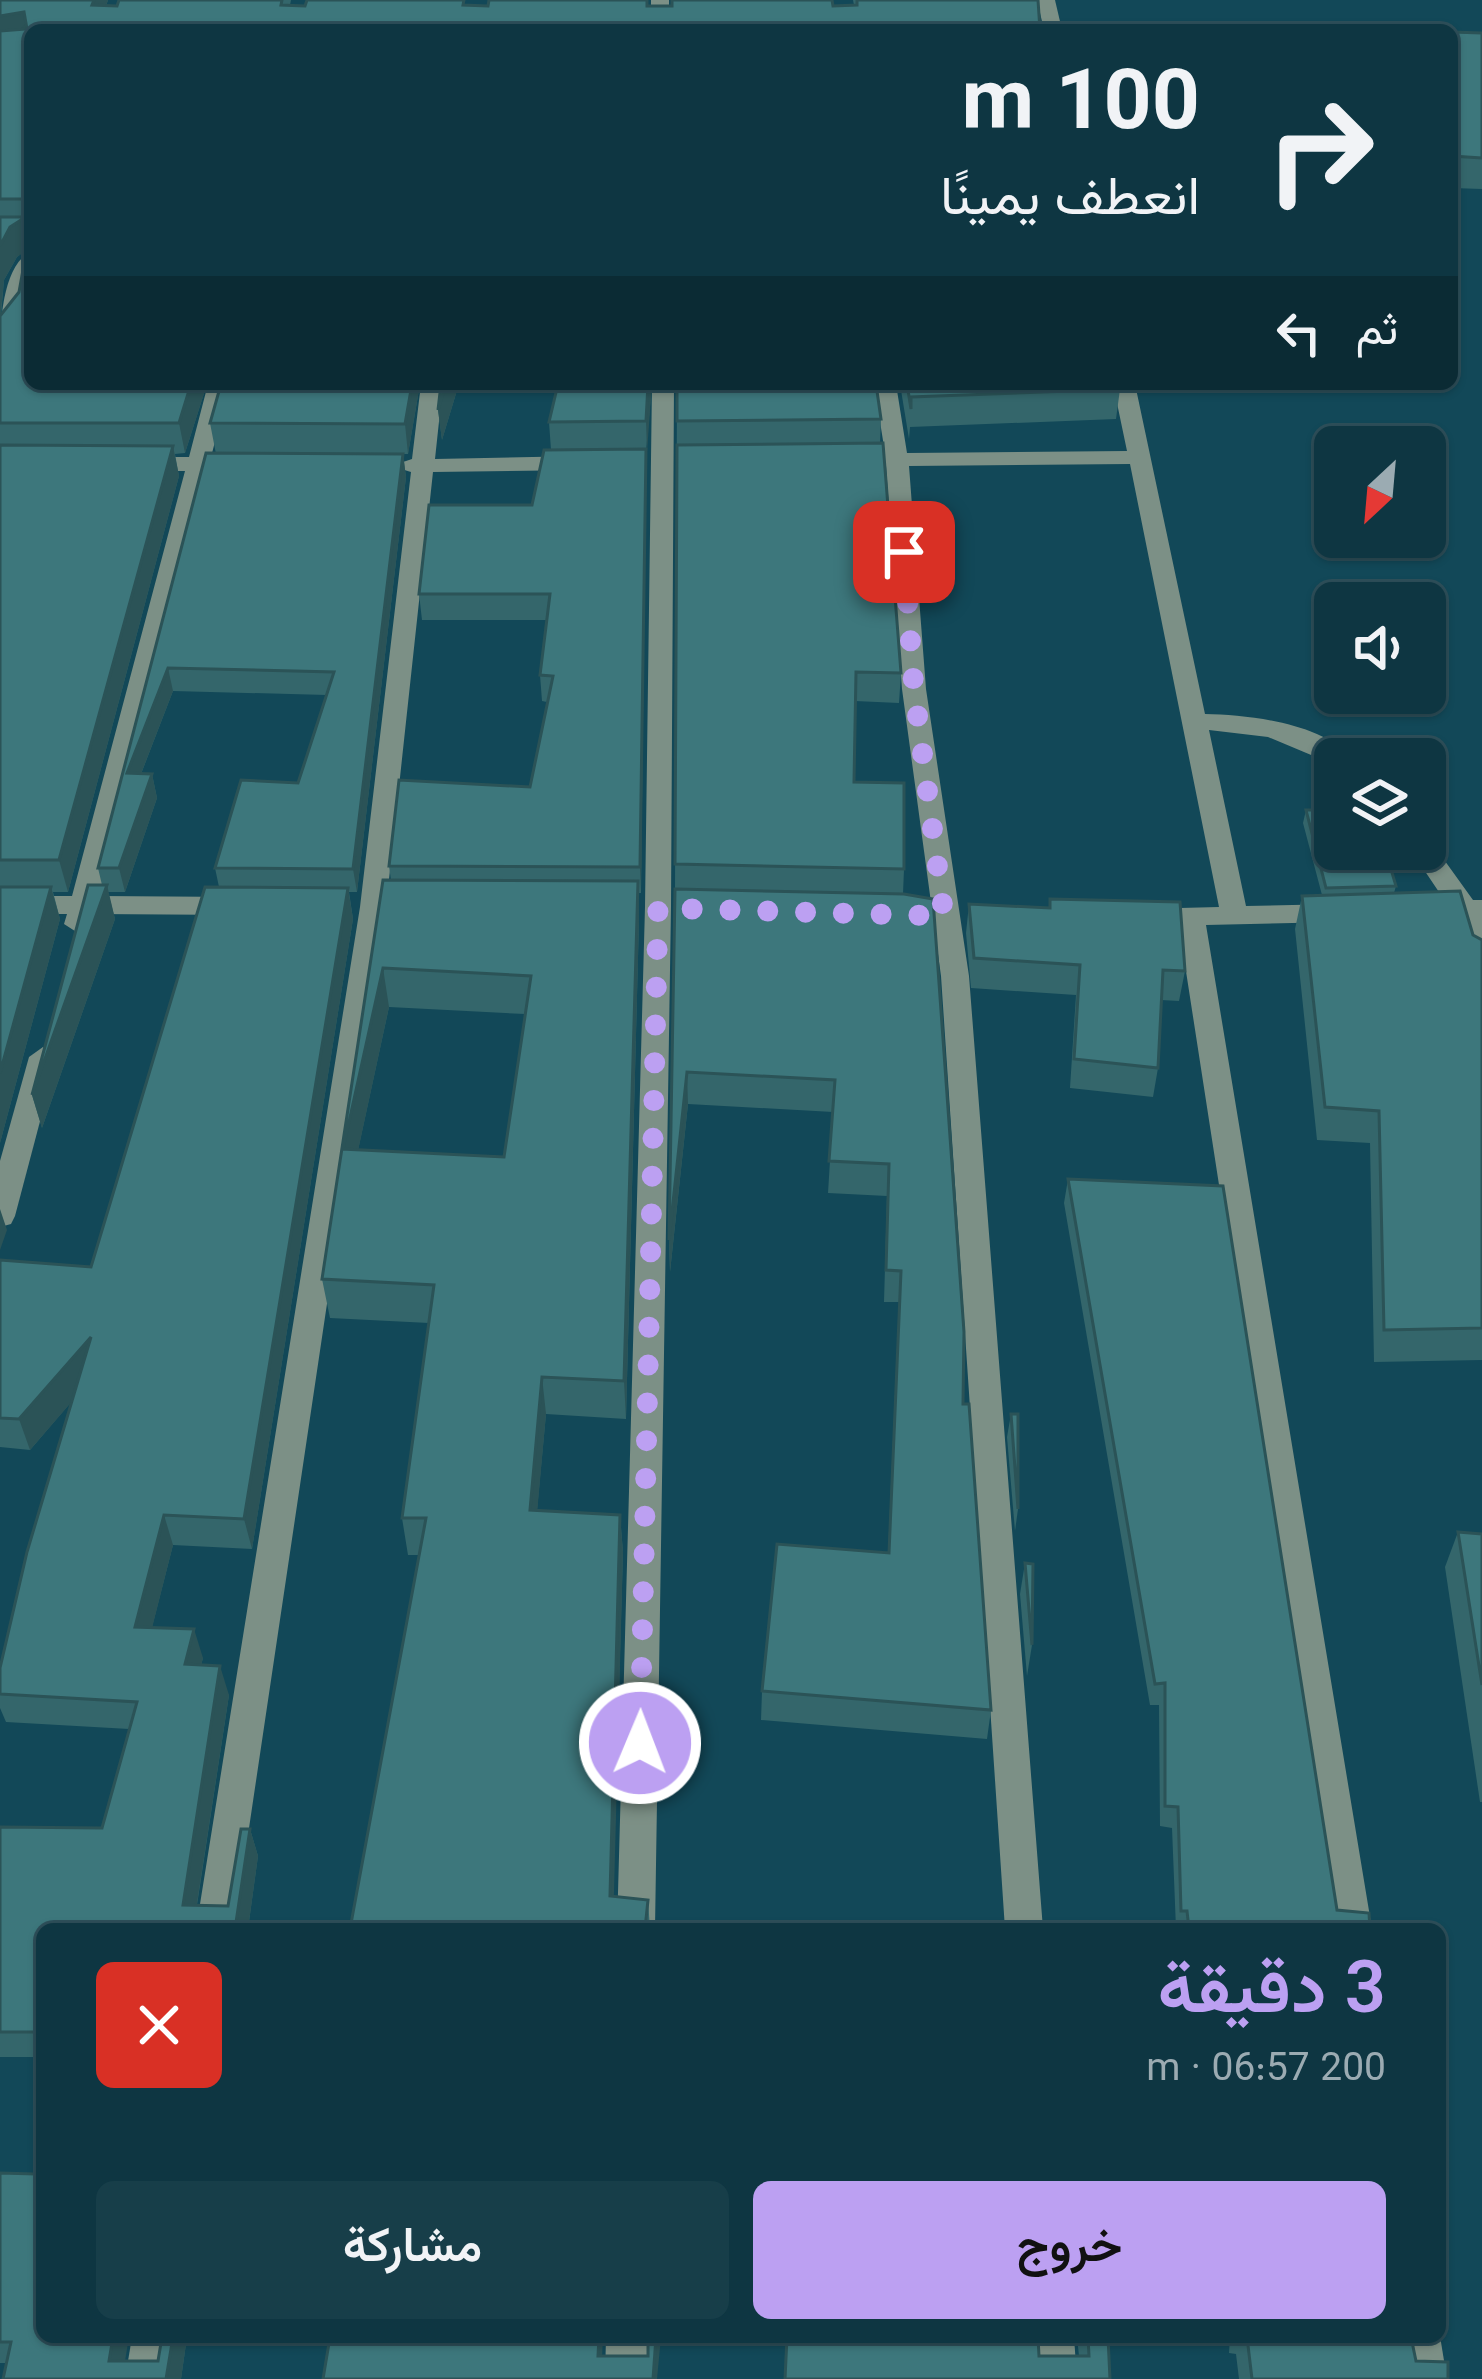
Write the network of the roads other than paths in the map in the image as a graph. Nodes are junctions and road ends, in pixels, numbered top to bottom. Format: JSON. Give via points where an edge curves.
{"nodes":[{"id":1,"x":24,"y":275,"type":"edge"},
{"id":2,"x":0,"y":343,"type":"edge"},
{"id":3,"x":218,"y":390,"type":"edge"},
{"id":4,"x":431,"y":390,"type":"edge"},
{"id":5,"x":663,"y":390,"type":"edge"},
{"id":6,"x":886,"y":390,"type":"edge"},
{"id":7,"x":1125,"y":390,"type":"edge"},
{"id":8,"x":1140,"y":457,"type":"junction"},
{"id":9,"x":850,"y":460,"type":"edge"},
{"id":10,"x":897,"y":460,"type":"junction"},
{"id":11,"x":597,"y":462,"type":"edge"},
{"id":12,"x":112,"y":464,"type":"edge"},
{"id":13,"x":202,"y":464,"type":"junction"},
{"id":14,"x":268,"y":464,"type":"edge"},
{"id":15,"x":377,"y":466,"type":"edge"},
{"id":16,"x":421,"y":466,"type":"junction"},
{"id":17,"x":1198,"y":722,"type":"junction"},
{"id":18,"x":1314,"y":744,"type":"edge"},
{"id":19,"x":1440,"y":870,"type":"edge"},
{"id":20,"x":0,"y":905,"type":"edge"},
{"id":21,"x":83,"y":905,"type":"junction"},
{"id":22,"x":261,"y":907,"type":"edge"},
{"id":23,"x":1473,"y":909,"type":"edge"},
{"id":24,"x":1101,"y":917,"type":"edge"},
{"id":25,"x":1235,"y":917,"type":"junction"},
{"id":26,"x":1191,"y":918,"type":"junction"},
{"id":27,"x":71,"y":950,"type":"edge"},
{"id":28,"x":1482,"y":966,"type":"edge"},
{"id":29,"x":48,"y":1038,"type":"edge"},
{"id":30,"x":0,"y":1216,"type":"edge"},
{"id":31,"x":216,"y":1923,"type":"edge"},
{"id":32,"x":636,"y":1923,"type":"edge"},
{"id":33,"x":1024,"y":1923,"type":"edge"},
{"id":34,"x":1353,"y":1923,"type":"edge"},
{"id":35,"x":152,"y":2343,"type":"edge"},
{"id":36,"x":627,"y":2343,"type":"edge"},
{"id":37,"x":1053,"y":2343,"type":"edge"},
{"id":38,"x":1420,"y":2343,"type":"edge"},
{"id":39,"x":146,"y":2379,"type":"edge"},
{"id":40,"x":626,"y":2379,"type":"edge"},
{"id":41,"x":1056,"y":2379,"type":"edge"},
{"id":42,"x":1426,"y":2379,"type":"edge"}],
"edges":[{"from":1,"to":2,"type":"street"},
{"from":3,"to":13,"type":"street"},
{"from":4,"to":16,"type":"street"},
{"from":5,"to":32,"type":"street"},
{"from":6,"to":10,"type":"street"},
{"from":7,"to":8,"type":"street"},
{"from":8,"to":10,"type":"street"},
{"from":8,"to":17,"type":"street"},
{"from":9,"to":10,"type":"street"},
{"from":10,"to":33,"type":"street","via":[[914,689],[955,976]]},
{"from":11,"to":16,"type":"street"},
{"from":12,"to":13,"type":"street"},
{"from":13,"to":14,"type":"street"},
{"from":13,"to":21,"type":"street"},
{"from":15,"to":16,"type":"street"},
{"from":16,"to":31,"type":"street","via":[[373,907]]},
{"from":17,"to":18,"type":"street","via":[[1248,722]]},
{"from":17,"to":25,"type":"street"},
{"from":19,"to":23,"type":"street"},
{"from":20,"to":21,"type":"street"},
{"from":21,"to":22,"type":"street"},
{"from":21,"to":27,"type":"street"},
{"from":23,"to":25,"type":"street"},
{"from":23,"to":28,"type":"street"},
{"from":24,"to":26,"type":"street"},
{"from":25,"to":26,"type":"street"},
{"from":26,"to":34,"type":"street"},
{"from":29,"to":30,"type":"street"},
{"from":35,"to":39,"type":"street"},
{"from":36,"to":40,"type":"street"},
{"from":37,"to":41,"type":"street"},
{"from":38,"to":42,"type":"street"}]}
